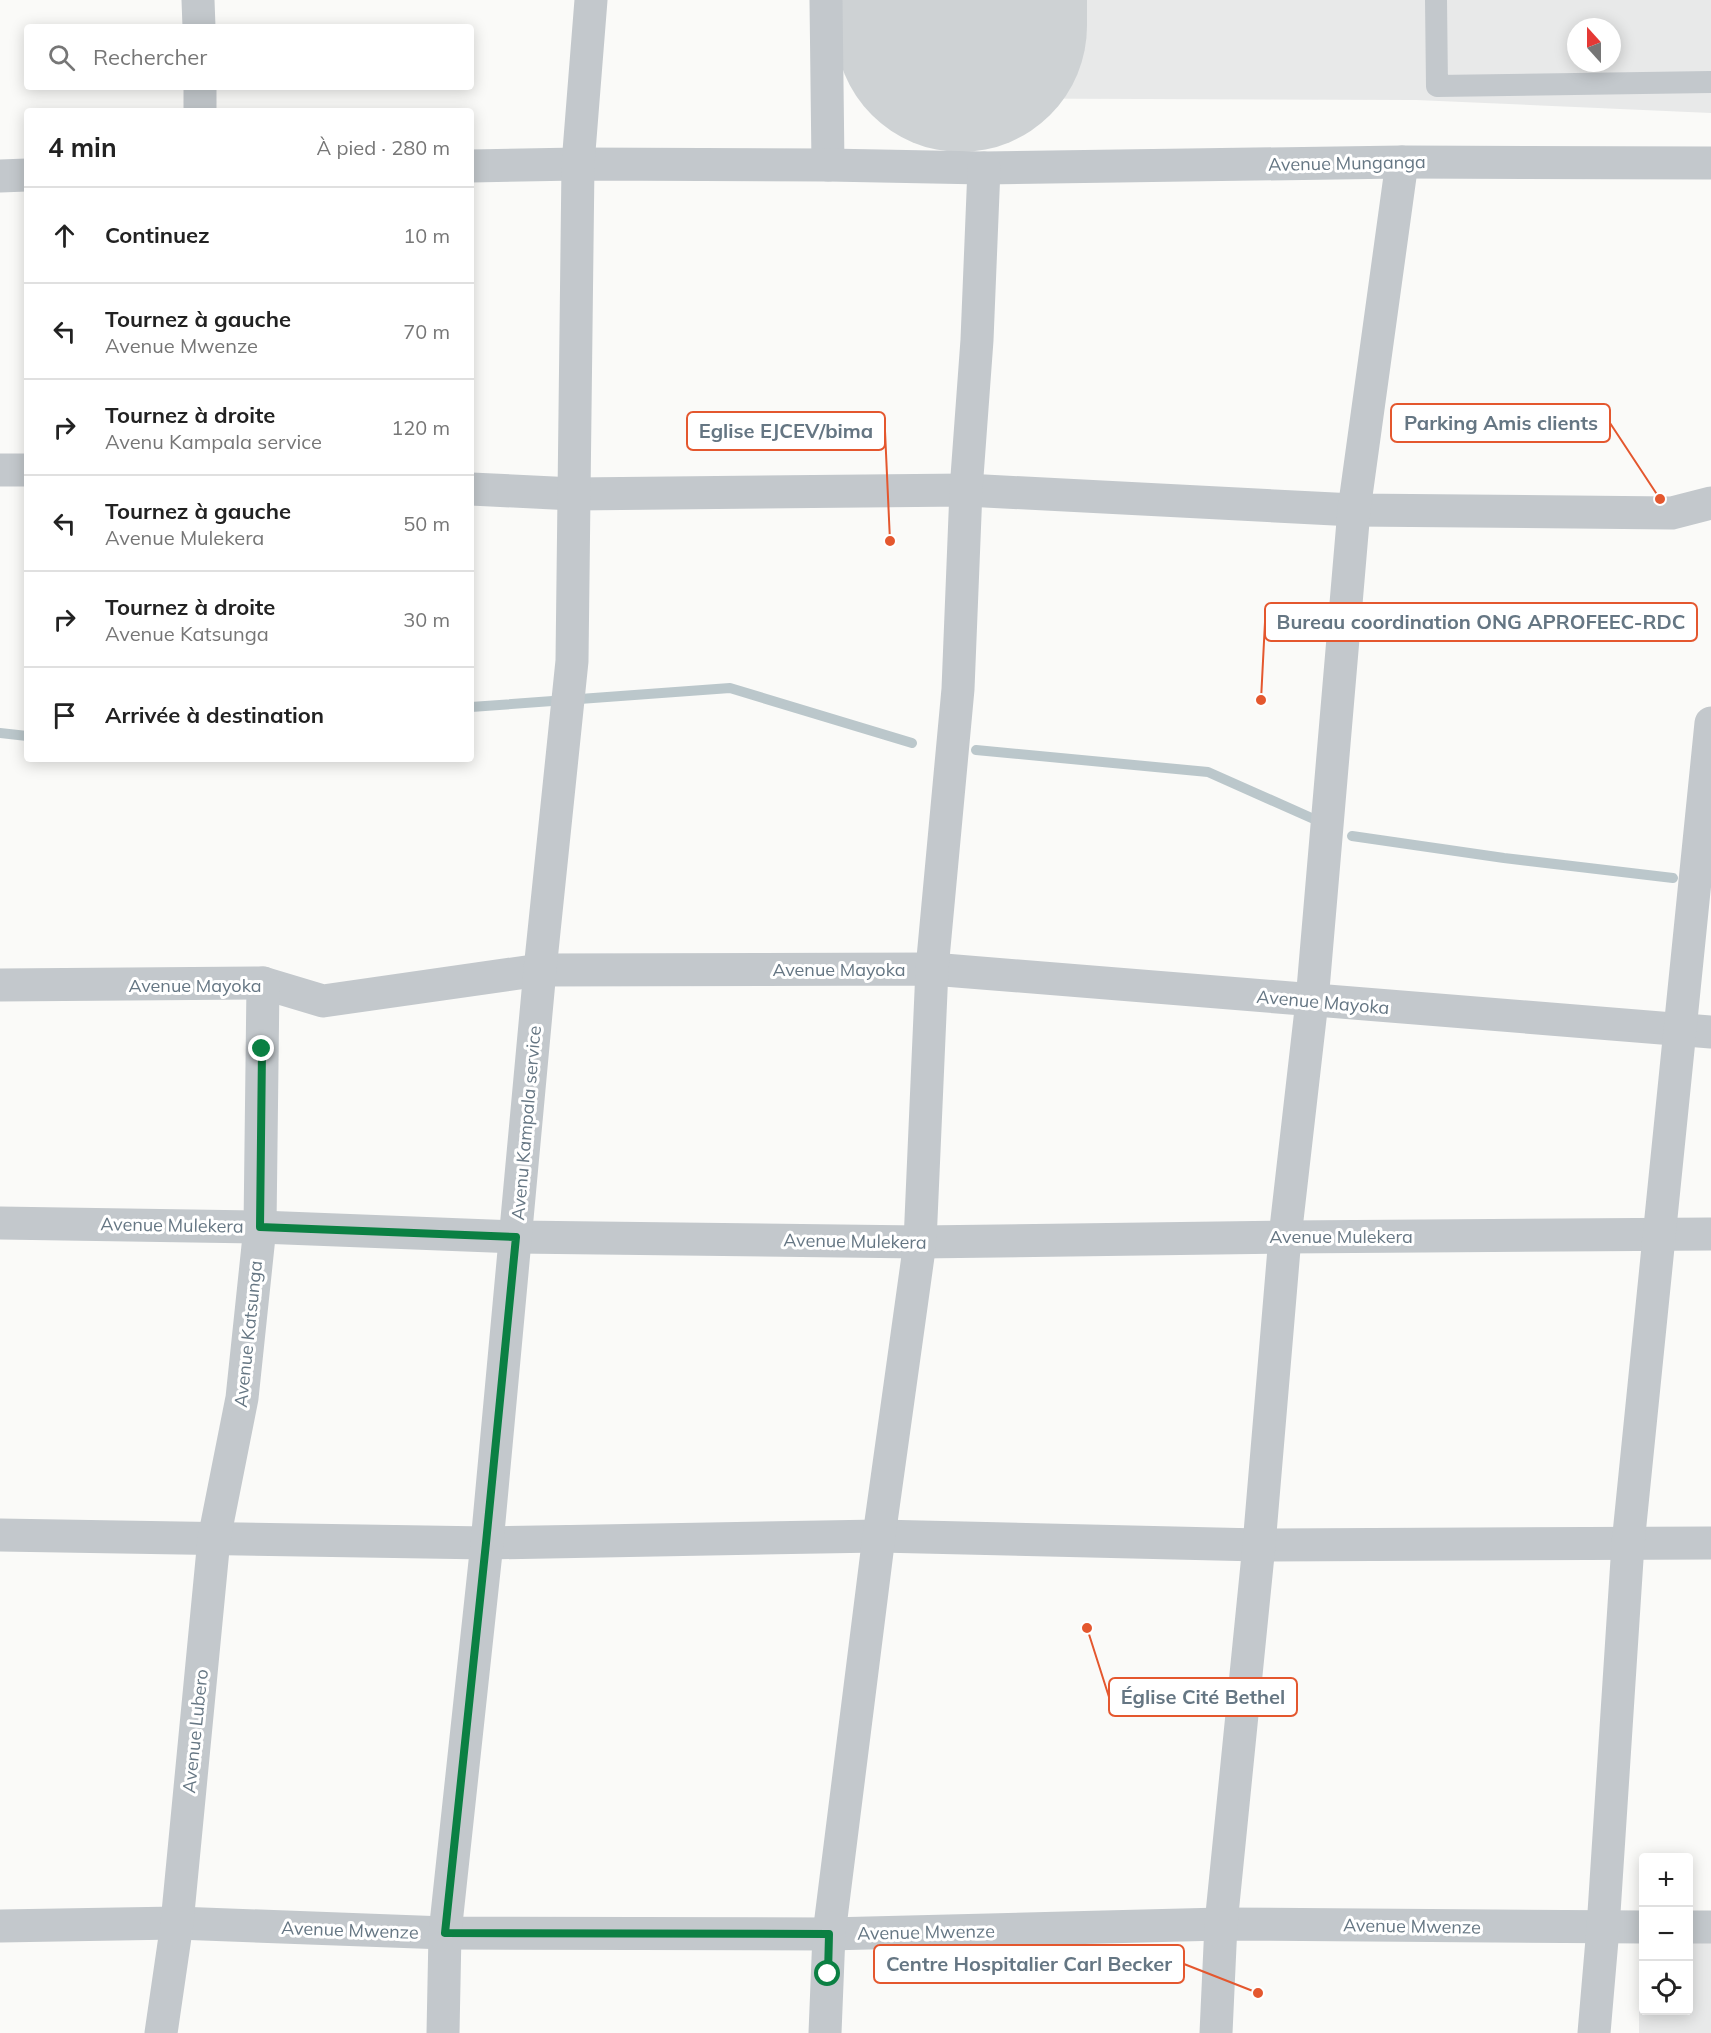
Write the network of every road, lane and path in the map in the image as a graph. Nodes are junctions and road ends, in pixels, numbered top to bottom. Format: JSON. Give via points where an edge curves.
{"nodes":[{"id":1,"x":198,"y":0,"type":"edge"},
{"id":2,"x":591,"y":0,"type":"edge"},
{"id":3,"x":826,"y":0,"type":"edge"},
{"id":4,"x":1436,"y":0,"type":"edge"},
{"id":5,"x":199,"y":24,"type":"edge"},
{"id":6,"x":1711,"y":82,"type":"edge"},
{"id":7,"x":200,"y":90,"type":"edge"},
{"id":8,"x":200,"y":108,"type":"edge"},
{"id":9,"x":1402,"y":162,"type":"junction"},
{"id":10,"x":1711,"y":163,"type":"edge"},
{"id":11,"x":578,"y":164,"type":"junction"},
{"id":12,"x":828,"y":165,"type":"junction"},
{"id":13,"x":474,"y":166,"type":"edge"},
{"id":14,"x":984,"y":168,"type":"junction"},
{"id":15,"x":24,"y":175,"type":"edge"},
{"id":16,"x":0,"y":176,"type":"edge"},
{"id":17,"x":0,"y":470,"type":"edge"},
{"id":18,"x":24,"y":471,"type":"edge"},
{"id":19,"x":474,"y":489,"type":"edge"},
{"id":20,"x":966,"y":490,"type":"junction"},
{"id":21,"x":574,"y":494,"type":"junction"},
{"id":22,"x":1711,"y":503,"type":"edge"},
{"id":23,"x":1354,"y":510,"type":"junction"},
{"id":24,"x":1710,"y":737,"type":"edge"},
{"id":25,"x":932,"y":969,"type":"junction"},
{"id":26,"x":540,"y":970,"type":"junction"},
{"id":27,"x":263,"y":983,"type":"junction"},
{"id":28,"x":0,"y":985,"type":"edge"},
{"id":29,"x":1312,"y":1001,"type":"junction"},
{"id":30,"x":1695,"y":1032,"type":"edge"},
{"id":31,"x":0,"y":1223,"type":"edge"},
{"id":32,"x":260,"y":1227,"type":"junction"},
{"id":33,"x":1659,"y":1234,"type":"junction"},
{"id":34,"x":1711,"y":1234,"type":"edge"},
{"id":35,"x":516,"y":1237,"type":"junction"},
{"id":36,"x":1285,"y":1237,"type":"junction"},
{"id":37,"x":920,"y":1242,"type":"junction"},
{"id":38,"x":0,"y":1535,"type":"edge"},
{"id":39,"x":879,"y":1536,"type":"junction"},
{"id":40,"x":214,"y":1539,"type":"junction"},
{"id":41,"x":486,"y":1543,"type":"junction"},
{"id":42,"x":1711,"y":1543,"type":"edge"},
{"id":43,"x":1628,"y":1544,"type":"junction"},
{"id":44,"x":1259,"y":1545,"type":"junction"},
{"id":45,"x":177,"y":1923,"type":"junction"},
{"id":46,"x":1221,"y":1924,"type":"junction"},
{"id":47,"x":0,"y":1926,"type":"edge"},
{"id":48,"x":1639,"y":1927,"type":"edge"},
{"id":49,"x":1693,"y":1927,"type":"edge"},
{"id":50,"x":1711,"y":1927,"type":"edge"},
{"id":51,"x":1604,"y":1928,"type":"junction"},
{"id":52,"x":445,"y":1933,"type":"junction"},
{"id":53,"x":829,"y":1934,"type":"junction"},
{"id":54,"x":161,"y":2033,"type":"edge"},
{"id":55,"x":443,"y":2033,"type":"edge"},
{"id":56,"x":825,"y":2033,"type":"edge"},
{"id":57,"x":1216,"y":2033,"type":"edge"},
{"id":58,"x":1594,"y":2033,"type":"edge"}],
"edges":[{"from":1,"to":5,"type":"street"},
{"from":2,"to":11,"type":"street","name":"Avenu Kampala service"},
{"from":3,"to":12,"type":"street"},
{"from":4,"to":6,"type":"lane","via":[[1437,86]]},
{"from":7,"to":8,"type":"street"},
{"from":9,"to":10,"type":"street","name":"Avenue Munganga"},
{"from":9,"to":14,"type":"street","name":"Avenue Munganga"},
{"from":9,"to":23,"type":"street"},
{"from":11,"to":12,"type":"street","name":"Avenue Munganga"},
{"from":11,"to":13,"type":"street","name":"Avenue Munganga"},
{"from":11,"to":21,"type":"street","name":"Avenu Kampala service"},
{"from":12,"to":14,"type":"street","name":"Avenue Munganga"},
{"from":14,"to":20,"type":"street"},
{"from":15,"to":16,"type":"street"},
{"from":17,"to":18,"type":"street"},
{"from":19,"to":21,"type":"street"},
{"from":20,"to":21,"type":"street"},
{"from":20,"to":23,"type":"street"},
{"from":20,"to":25,"type":"street","via":[[958,689]]},
{"from":21,"to":26,"type":"street","name":"Avenu Kampala service","via":[[572,661]]},
{"from":22,"to":23,"type":"street","via":[[1672,513]]},
{"from":23,"to":29,"type":"street"},
{"from":24,"to":30,"type":"street"},
{"from":25,"to":26,"type":"street","name":"Avenue Mayoka"},
{"from":25,"to":29,"type":"street","name":"Avenue Mayoka"},
{"from":25,"to":37,"type":"street"},
{"from":26,"to":27,"type":"street","name":"Avenue Mayoka","via":[[322,1001]]},
{"from":26,"to":35,"type":"street","name":"Avenu Kampala service"},
{"from":27,"to":28,"type":"street","name":"Avenue Mayoka"},
{"from":27,"to":32,"type":"street","name":"Avenue Katsunga"},
{"from":29,"to":30,"type":"street","name":"Avenue Mayoka"},
{"from":29,"to":36,"type":"street"},
{"from":30,"to":33,"type":"street"},
{"from":31,"to":32,"type":"street","name":"Avenue Mulekera"},
{"from":32,"to":35,"type":"street","name":"Avenue Mulekera"},
{"from":32,"to":40,"type":"street","name":"Avenue Katsunga","via":[[242,1398]]},
{"from":33,"to":34,"type":"street","name":"Avenue Mulekera"},
{"from":33,"to":36,"type":"street","name":"Avenue Mulekera"},
{"from":33,"to":43,"type":"street"},
{"from":35,"to":37,"type":"street","name":"Avenue Mulekera"},
{"from":35,"to":41,"type":"street","name":"Avenu Kampala service"},
{"from":36,"to":37,"type":"street","name":"Avenue Mulekera"},
{"from":36,"to":44,"type":"street"},
{"from":37,"to":39,"type":"street"},
{"from":38,"to":40,"type":"street"},
{"from":39,"to":41,"type":"street"},
{"from":39,"to":44,"type":"street"},
{"from":39,"to":53,"type":"street"},
{"from":40,"to":41,"type":"street"},
{"from":40,"to":45,"type":"street","name":"Avenue Lubero"},
{"from":41,"to":52,"type":"street","name":"Avenu Kampala service"},
{"from":42,"to":43,"type":"street"},
{"from":43,"to":44,"type":"street"},
{"from":43,"to":51,"type":"street"},
{"from":44,"to":46,"type":"street"},
{"from":45,"to":47,"type":"street","name":"Avenue Mwenze"},
{"from":45,"to":52,"type":"street","name":"Avenue Mwenze"},
{"from":45,"to":54,"type":"street"},
{"from":46,"to":51,"type":"street","name":"Avenue Mwenze"},
{"from":46,"to":53,"type":"street","name":"Avenue Mwenze"},
{"from":46,"to":57,"type":"street"},
{"from":48,"to":51,"type":"street","name":"Avenue Mwenze"},
{"from":49,"to":50,"type":"street"},
{"from":51,"to":58,"type":"street"},
{"from":52,"to":53,"type":"street","name":"Avenue Mwenze"},
{"from":52,"to":55,"type":"street","name":"Avenu Kampala service"},
{"from":53,"to":56,"type":"street"}]}
